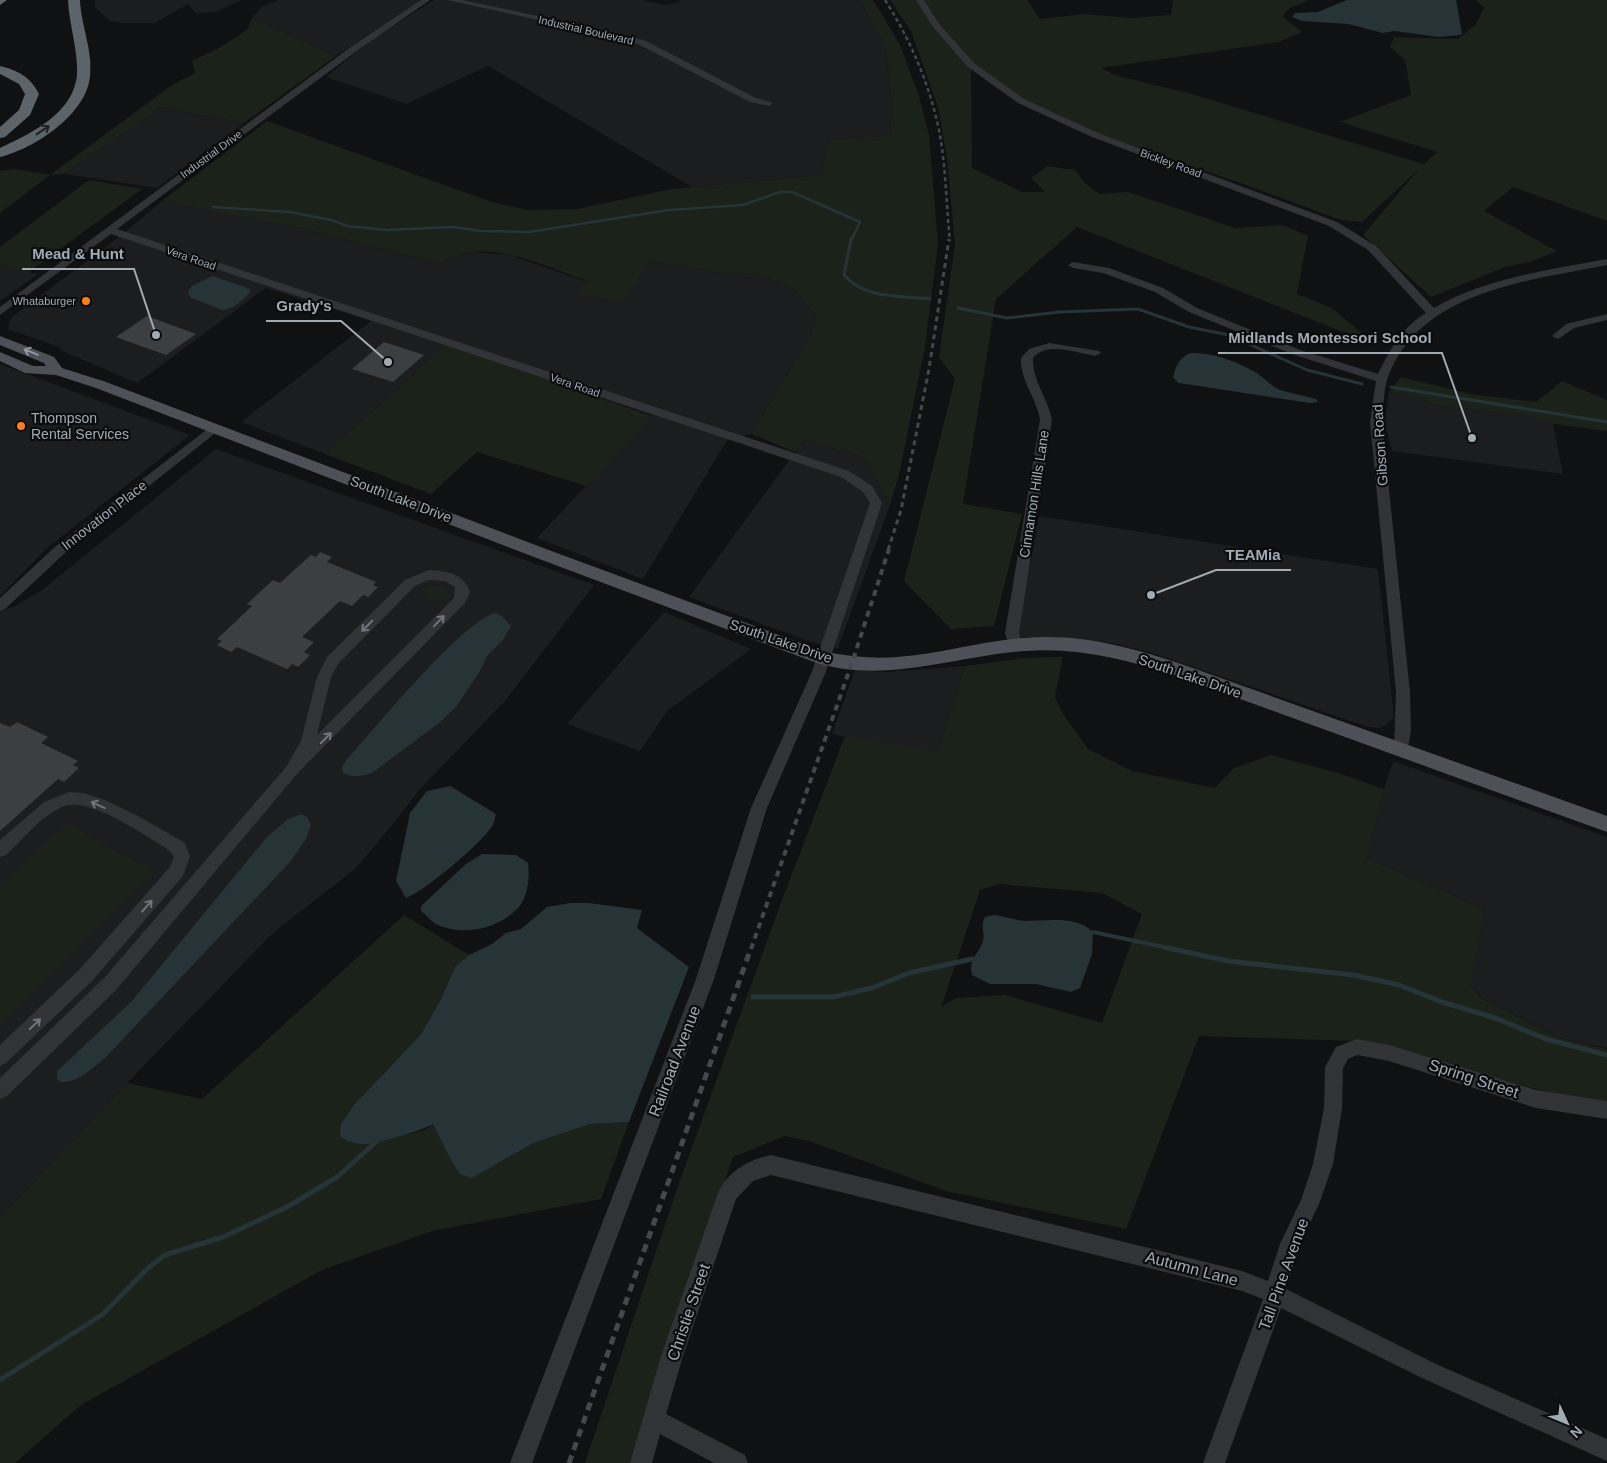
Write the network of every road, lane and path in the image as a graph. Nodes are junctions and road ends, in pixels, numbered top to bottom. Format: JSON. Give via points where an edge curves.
{"nodes":[{"id":1,"x":74,"y":0,"type":"edge"},
{"id":2,"x":426,"y":0,"type":"edge"},
{"id":3,"x":451,"y":0,"type":"edge"},
{"id":4,"x":920,"y":0,"type":"edge"},
{"id":5,"x":0,"y":70,"type":"edge"},
{"id":6,"x":769,"y":103,"type":"dead end"},
{"id":7,"x":0,"y":134,"type":"edge"},
{"id":8,"x":0,"y":153,"type":"edge"},
{"id":9,"x":109,"y":230,"type":"junction"},
{"id":10,"x":1607,"y":262,"type":"edge"},
{"id":11,"x":1073,"y":265,"type":"dead end"},
{"id":12,"x":0,"y":312,"type":"edge"},
{"id":13,"x":1432,"y":312,"type":"junction"},
{"id":14,"x":1607,"y":317,"type":"edge"},
{"id":15,"x":1558,"y":336,"type":"dead end"},
{"id":16,"x":1028,"y":339,"type":"dead end"},
{"id":17,"x":0,"y":340,"type":"edge"},
{"id":18,"x":1040,"y":348,"type":"junction"},
{"id":19,"x":1095,"y":353,"type":"dead end"},
{"id":20,"x":0,"y":356,"type":"edge"},
{"id":21,"x":57,"y":371,"type":"junction"},
{"id":22,"x":1380,"y":378,"type":"junction"},
{"id":23,"x":214,"y":428,"type":"junction"},
{"id":24,"x":0,"y":606,"type":"edge"},
{"id":25,"x":1015,"y":645,"type":"junction"},
{"id":26,"x":823,"y":658,"type":"junction"},
{"id":27,"x":1402,"y":750,"type":"junction"},
{"id":28,"x":291,"y":771,"type":"junction"},
{"id":29,"x":1607,"y":824,"type":"edge"},
{"id":30,"x":0,"y":850,"type":"edge"},
{"id":31,"x":1342,"y":1053,"type":"joint"},
{"id":32,"x":0,"y":1057,"type":"edge"},
{"id":33,"x":0,"y":1090,"type":"edge"},
{"id":34,"x":1607,"y":1110,"type":"edge"},
{"id":35,"x":751,"y":1170,"type":"joint"},
{"id":36,"x":1275,"y":1294,"type":"junction"},
{"id":37,"x":655,"y":1420,"type":"junction"},
{"id":38,"x":1607,"y":1450,"type":"edge"},
{"id":39,"x":521,"y":1463,"type":"edge"},
{"id":40,"x":641,"y":1463,"type":"edge"},
{"id":41,"x":737,"y":1463,"type":"edge"},
{"id":42,"x":1214,"y":1463,"type":"edge"}],
"edges":[{"from":8,"to":1,"type":"highway","one_way":true,"via":[[50,125],[67,111],[80,93],[84,75]]},
{"from":2,"to":9,"type":"street","name":"Industrial Drive","via":[[355,48]]},
{"from":3,"to":6,"type":"street","name":"Industrial Boulevard","via":[[643,43],[752,100]]},
{"from":4,"to":13,"type":"street","name":"Bickley Road","via":[[936,25],[971,66],[1021,102],[1095,135],[1333,224],[1372,248]]},
{"from":5,"to":7,"type":"highway","via":[[26,82],[32,94],[26,112]]},
{"from":9,"to":12,"type":"street","name":"Industrial Drive"},
{"from":9,"to":26,"type":"street","name":"Vera Road","via":[[852,478],[868,490],[876,504]]},
{"from":10,"to":13,"type":"street","name":"Gibson Road","via":[[1493,286]]},
{"from":11,"to":22,"type":"street","via":[[1105,270],[1159,290],[1193,310],[1296,352]]},
{"from":13,"to":22,"type":"street","name":"Gibson Road","via":[[1404,337],[1387,361]]},
{"from":14,"to":15,"type":"street","via":[[1570,326]]},
{"from":16,"to":18,"type":"street"},
{"from":21,"to":17,"type":"main road","name":"South Lake Drive","one_way":true,"via":[[49,360]]},
{"from":18,"to":19,"type":"street","via":[[1058,346]]},
{"from":18,"to":25,"type":"street","name":"Cinnamon Hills Lane","via":[[1027,358],[1028,374],[1046,420],[1012,633]]},
{"from":20,"to":21,"type":"main road","name":"South Lake Drive","via":[[30,370]]},
{"from":21,"to":23,"type":"main road","name":"South Lake Drive"},
{"from":22,"to":27,"type":"street","name":"Gibson Road","via":[[1376,422],[1403,692]]},
{"from":23,"to":24,"type":"street","name":"Innovation Place","via":[[61,549]]},
{"from":23,"to":26,"type":"main road","name":"South Lake Drive"},
{"from":25,"to":26,"type":"main road","name":"South Lake Drive","via":[[901,665],[852,664]]},
{"from":25,"to":27,"type":"main road","name":"South Lake Drive","via":[[1068,644],[1128,654]]},
{"from":26,"to":39,"type":"street","name":"Railroad Avenue","via":[[759,808],[705,978]]},
{"from":27,"to":29,"type":"main road","name":"South Lake Drive"},
{"from":28,"to":28,"type":"street","one_way":true,"via":[[460,600],[463,592],[458,582],[436,574],[414,581],[332,660],[324,677],[308,742]]},
{"from":28,"to":33,"type":"street","via":[[110,984]]},
{"from":32,"to":30,"type":"street","one_way":true,"via":[[94,966],[177,871],[182,856],[179,848],[119,814],[87,799],[72,798],[50,807]]},
{"from":31,"to":34,"type":"street","name":"Spring Street","via":[[1357,1047],[1389,1053],[1536,1099]]},
{"from":31,"to":36,"type":"street","name":"Tall Pine Avenue","via":[[1334,1067],[1332,1115],[1323,1164],[1290,1244]]},
{"from":35,"to":36,"type":"street","name":"Autumn Lane","via":[[779,1166],[1207,1271]]},
{"from":35,"to":37,"type":"street","name":"Christie Street","via":[[741,1176],[728,1193],[672,1356]]},
{"from":36,"to":38,"type":"street","name":"Autumn Lane","via":[[1429,1371]]},
{"from":36,"to":42,"type":"street","name":"Tall Pine Avenue"},
{"from":37,"to":40,"type":"street","name":"Christie Street"},
{"from":37,"to":41,"type":"street"}]}
